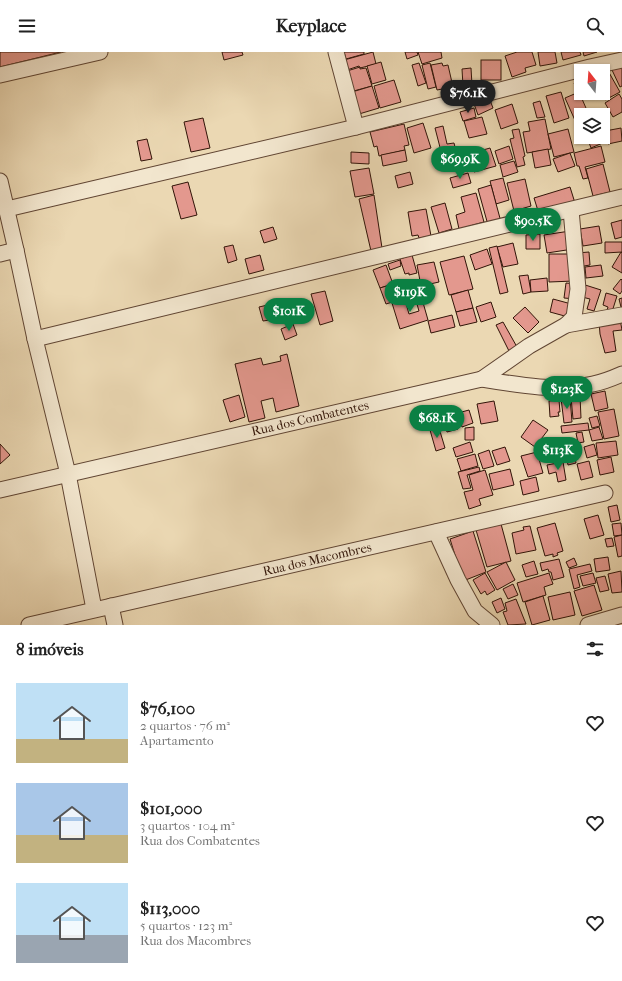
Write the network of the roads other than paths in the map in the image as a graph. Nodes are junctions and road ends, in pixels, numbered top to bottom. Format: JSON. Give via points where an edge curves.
{"nodes":[{"id":1,"x":100,"y":52,"type":"edge"},
{"id":2,"x":336,"y":52,"type":"edge"},
{"id":3,"x":622,"y":60,"type":"edge"},
{"id":4,"x":0,"y":75,"type":"edge"},
{"id":5,"x":356,"y":127,"type":"junction"},
{"id":6,"x":0,"y":181,"type":"edge"},
{"id":7,"x":622,"y":197,"type":"edge"},
{"id":8,"x":7,"y":209,"type":"junction"},
{"id":9,"x":571,"y":210,"type":"junction"},
{"id":10,"x":16,"y":250,"type":"junction"},
{"id":11,"x":0,"y":254,"type":"edge"},
{"id":12,"x":622,"y":315,"type":"edge"},
{"id":13,"x":566,"y":325,"type":"junction"},
{"id":14,"x":35,"y":339,"type":"junction"},
{"id":15,"x":622,"y":374,"type":"edge"},
{"id":16,"x":482,"y":379,"type":"junction"},
{"id":17,"x":68,"y":474,"type":"junction"},
{"id":18,"x":0,"y":490,"type":"edge"},
{"id":19,"x":605,"y":493,"type":"dead end"},
{"id":20,"x":436,"y":532,"type":"junction"},
{"id":21,"x":111,"y":606,"type":"junction"},
{"id":22,"x":94,"y":610,"type":"junction"},
{"id":23,"x":622,"y":615,"type":"edge"},
{"id":24,"x":29,"y":625,"type":"edge"},
{"id":25,"x":115,"y":625,"type":"edge"},
{"id":26,"x":492,"y":625,"type":"edge"},
{"id":27,"x":588,"y":625,"type":"edge"}],
"edges":[{"from":1,"to":4,"type":"street"},
{"from":2,"to":5,"type":"street"},
{"from":3,"to":5,"type":"street"},
{"from":5,"to":8,"type":"street"},
{"from":6,"to":8,"type":"street"},
{"from":7,"to":9,"type":"street"},
{"from":8,"to":10,"type":"street"},
{"from":9,"to":13,"type":"street","via":[[578,289],[574,317]]},
{"from":9,"to":14,"type":"street"},
{"from":10,"to":11,"type":"street"},
{"from":10,"to":14,"type":"street"},
{"from":12,"to":13,"type":"street"},
{"from":13,"to":16,"type":"street","via":[[529,346]]},
{"from":14,"to":17,"type":"street"},
{"from":15,"to":16,"type":"street","name":"Rua dos Combatentes","via":[[593,384],[567,387],[524,386]]},
{"from":16,"to":17,"type":"street","name":"Rua dos Combatentes"},
{"from":17,"to":18,"type":"street","name":"Rua dos Combatentes"},
{"from":17,"to":22,"type":"street"},
{"from":19,"to":20,"type":"street","name":"Rua dos Macombres"},
{"from":20,"to":21,"type":"street","name":"Rua dos Macombres"},
{"from":20,"to":26,"type":"street","via":[[475,611]]},
{"from":21,"to":22,"type":"street","name":"Rua dos Macombres"},
{"from":21,"to":25,"type":"street"},
{"from":22,"to":24,"type":"street","name":"Rua dos Macombres"},
{"from":23,"to":27,"type":"street"}]}
